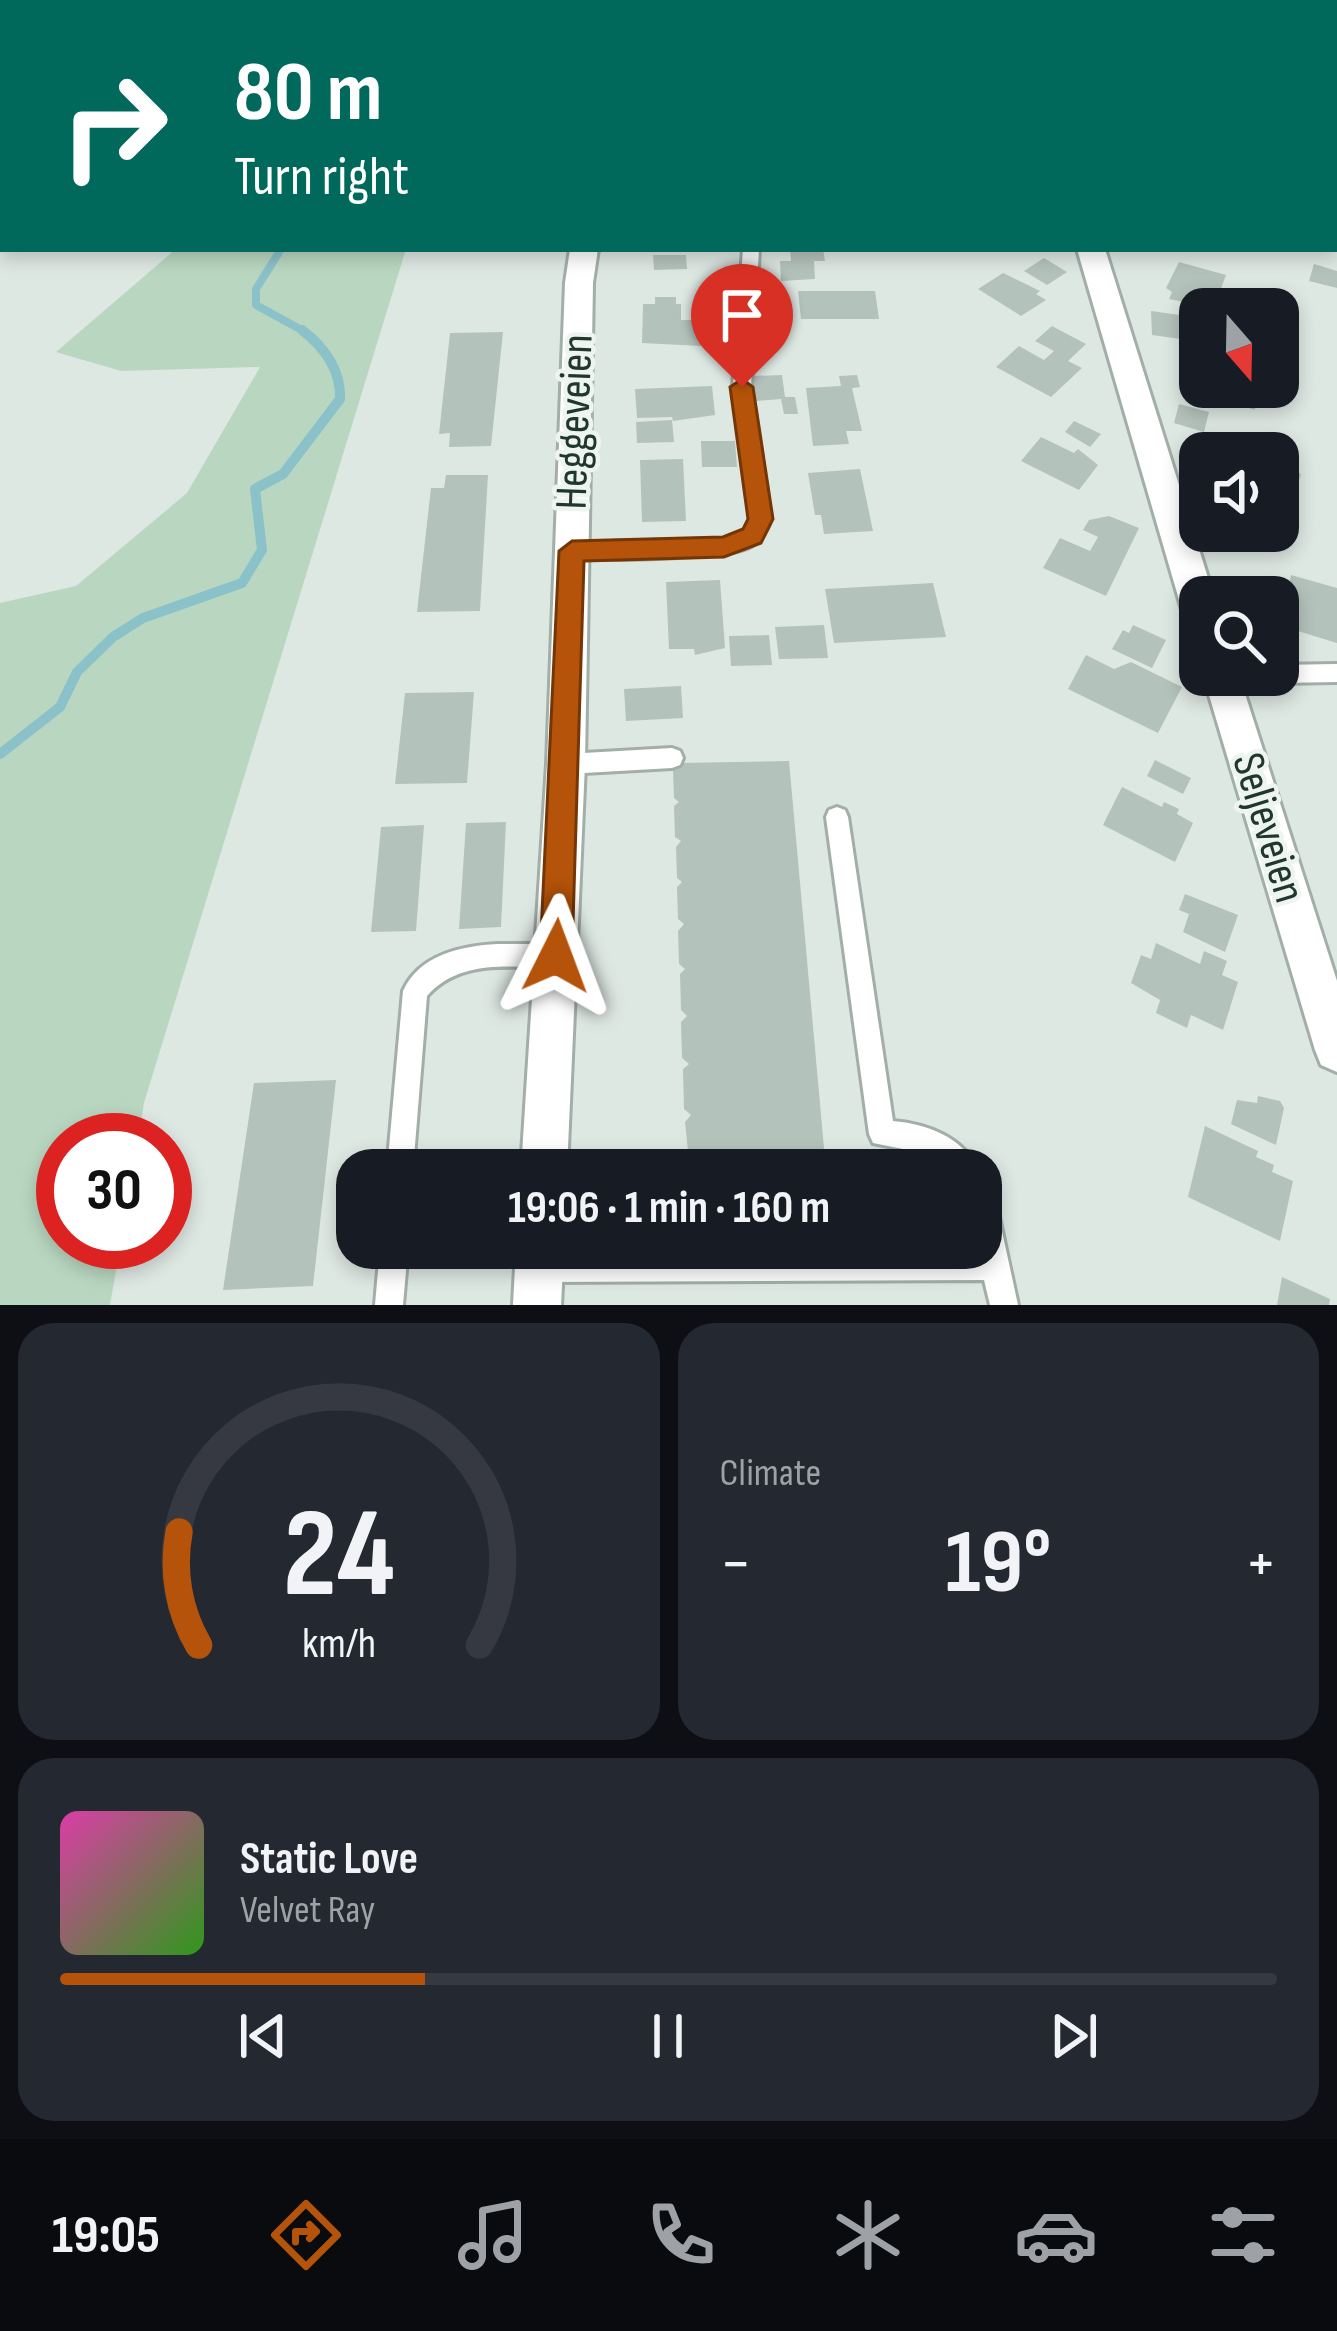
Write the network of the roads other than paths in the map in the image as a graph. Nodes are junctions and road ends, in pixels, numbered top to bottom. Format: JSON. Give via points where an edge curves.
{"nodes":[{"id":1,"x":583,"y":252,"type":"edge"},
{"id":2,"x":751,"y":252,"type":"edge"},
{"id":3,"x":1091,"y":252,"type":"edge"},
{"id":4,"x":572,"y":551,"type":"junction"},
{"id":5,"x":1190,"y":576,"type":"edge"},
{"id":6,"x":1299,"y":674,"type":"edge"},
{"id":7,"x":1337,"y":674,"type":"edge"},
{"id":8,"x":1228,"y":696,"type":"edge"},
{"id":9,"x":672,"y":758,"type":"dead end"},
{"id":10,"x":566,"y":764,"type":"junction"},
{"id":11,"x":837,"y":818,"type":"dead end"},
{"id":12,"x":556,"y":956,"type":"junction"},
{"id":13,"x":1322,"y":960,"type":"edge"},
{"id":14,"x":1337,"y":1050,"type":"edge"},
{"id":15,"x":402,"y":1149,"type":"edge"},
{"id":16,"x":545,"y":1149,"type":"edge"},
{"id":17,"x":944,"y":1149,"type":"edge"},
{"id":18,"x":392,"y":1269,"type":"edge"},
{"id":19,"x":825,"y":1269,"type":"edge"},
{"id":20,"x":998,"y":1269,"type":"edge"},
{"id":21,"x":538,"y":1274,"type":"edge"},
{"id":22,"x":389,"y":1305,"type":"edge"},
{"id":23,"x":1004,"y":1305,"type":"edge"}],
"edges":[{"from":1,"to":4,"type":"street","name":"Heggeveien"},
{"from":2,"to":4,"type":"lane","via":[[742,387],[758,530],[724,547]]},
{"from":3,"to":5,"type":"street"},
{"from":4,"to":10,"type":"street","name":"Heggeveien"},
{"from":6,"to":7,"type":"lane"},
{"from":8,"to":13,"type":"street","name":"Seljeveien"},
{"from":9,"to":10,"type":"lane"},
{"from":10,"to":12,"type":"street","name":"Heggeveien"},
{"from":11,"to":17,"type":"lane","via":[[882,1135],[910,1134]]},
{"from":12,"to":15,"type":"lane","via":[[458,958],[427,975],[415,991]]},
{"from":12,"to":16,"type":"street","name":"Heggeveien"},
{"from":13,"to":14,"type":"street","name":"Seljeveien"},
{"from":18,"to":22,"type":"lane"},
{"from":19,"to":21,"type":"lane"},
{"from":20,"to":23,"type":"lane"}]}
